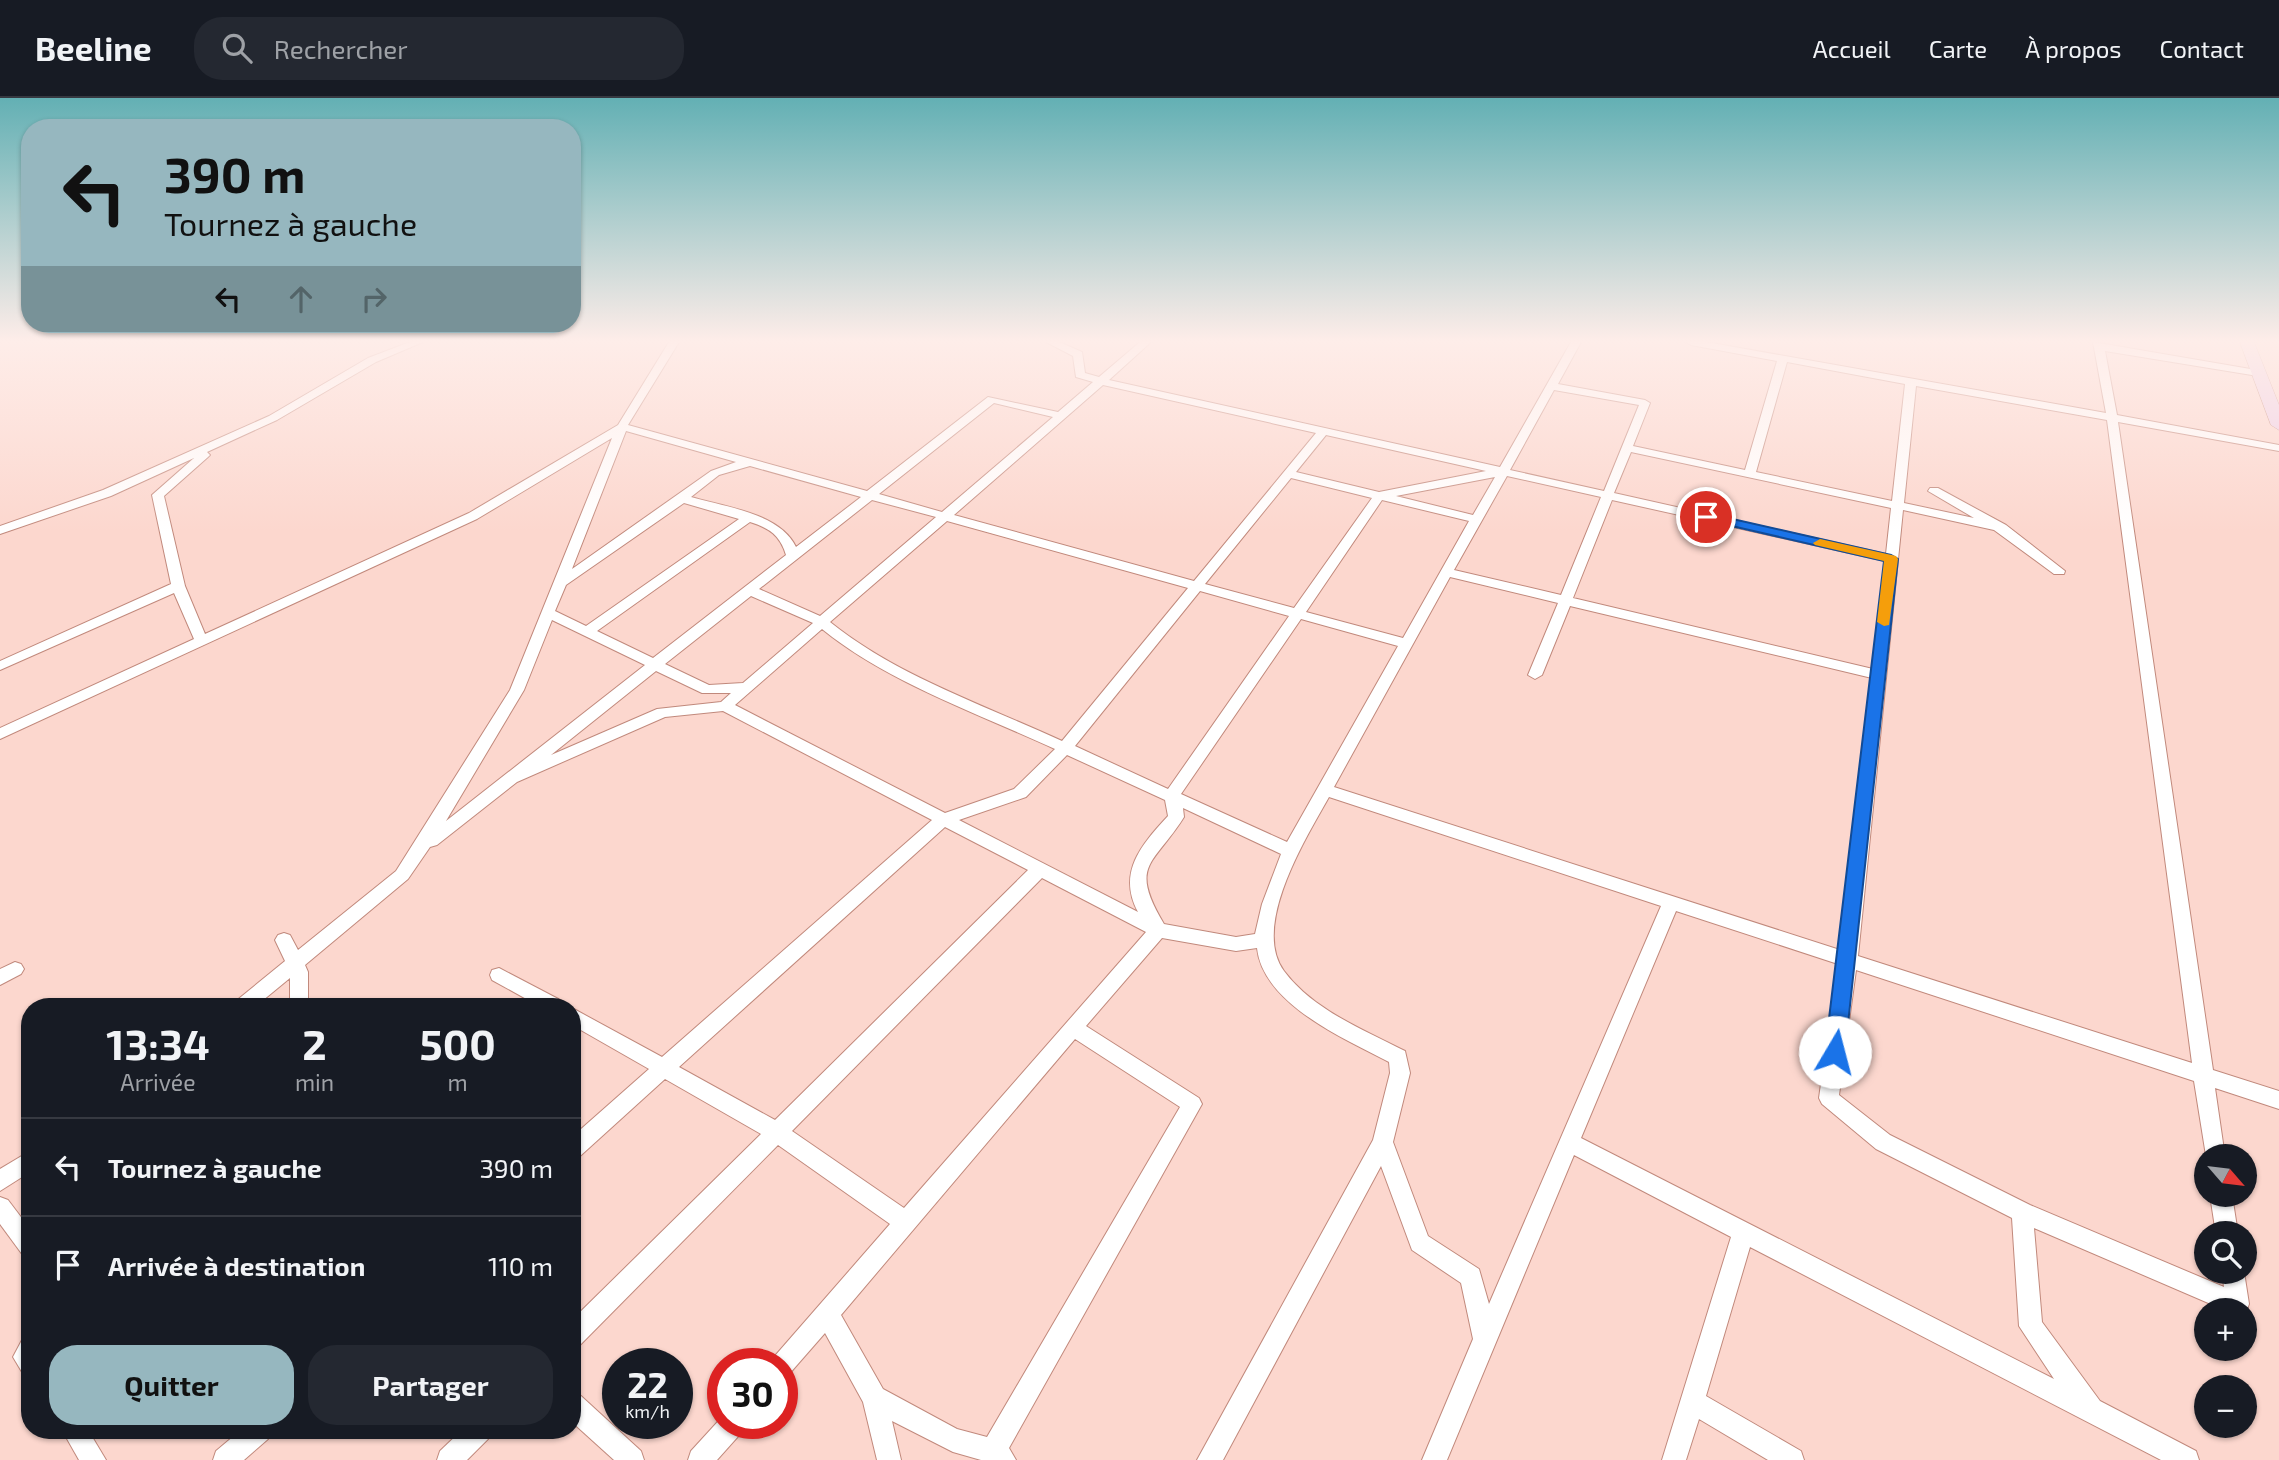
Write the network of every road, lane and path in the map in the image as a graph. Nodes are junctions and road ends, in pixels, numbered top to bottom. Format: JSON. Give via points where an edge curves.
{"nodes":[{"id":1,"x":295,"y":406,"type":"edge"},
{"id":2,"x":635,"y":406,"type":"edge"},
{"id":3,"x":984,"y":406,"type":"edge"},
{"id":4,"x":1019,"y":406,"type":"edge"},
{"id":5,"x":1073,"y":406,"type":"edge"},
{"id":6,"x":1210,"y":406,"type":"edge"},
{"id":7,"x":1540,"y":406,"type":"edge"},
{"id":8,"x":1644,"y":406,"type":"edge"},
{"id":9,"x":1769,"y":406,"type":"edge"},
{"id":10,"x":1908,"y":406,"type":"edge"},
{"id":11,"x":2041,"y":406,"type":"edge"},
{"id":12,"x":2110,"y":406,"type":"edge"},
{"id":13,"x":2271,"y":406,"type":"edge"},
{"id":14,"x":1061,"y":416,"type":"junction"},
{"id":15,"x":2112,"y":419,"type":"junction"},
{"id":16,"x":2279,"y":425,"type":"edge"},
{"id":17,"x":622,"y":426,"type":"junction"},
{"id":18,"x":1323,"y":431,"type":"junction"},
{"id":19,"x":218,"y":443,"type":"junction"},
{"id":20,"x":1628,"y":448,"type":"junction"},
{"id":21,"x":2279,"y":448,"type":"edge"},
{"id":22,"x":755,"y":463,"type":"junction"},
{"id":23,"x":1502,"y":471,"type":"junction"},
{"id":24,"x":1288,"y":474,"type":"junction"},
{"id":25,"x":1750,"y":474,"type":"junction"},
{"id":26,"x":1934,"y":491,"type":"dead end"},
{"id":27,"x":870,"y":495,"type":"junction"},
{"id":28,"x":1607,"y":495,"type":"junction"},
{"id":29,"x":1379,"y":496,"type":"junction"},
{"id":30,"x":681,"y":498,"type":"junction"},
{"id":31,"x":1897,"y":506,"type":"junction"},
{"id":32,"x":945,"y":516,"type":"junction"},
{"id":33,"x":750,"y":517,"type":"junction"},
{"id":34,"x":1475,"y":519,"type":"junction"},
{"id":35,"x":2002,"y":528,"type":"junction"},
{"id":36,"x":0,"y":529,"type":"edge"},
{"id":37,"x":793,"y":556,"type":"junction"},
{"id":38,"x":1891,"y":559,"type":"junction"},
{"id":39,"x":2059,"y":571,"type":"dead end"},
{"id":40,"x":1445,"y":572,"type":"junction"},
{"id":41,"x":561,"y":582,"type":"junction"},
{"id":42,"x":178,"y":586,"type":"junction"},
{"id":43,"x":1197,"y":586,"type":"junction"},
{"id":44,"x":749,"y":590,"type":"junction"},
{"id":45,"x":1564,"y":600,"type":"junction"},
{"id":46,"x":548,"y":613,"type":"junction"},
{"id":47,"x":1297,"y":614,"type":"junction"},
{"id":48,"x":822,"y":622,"type":"junction"},
{"id":49,"x":587,"y":632,"type":"junction"},
{"id":50,"x":202,"y":642,"type":"junction"},
{"id":51,"x":1404,"y":643,"type":"junction"},
{"id":52,"x":655,"y":664,"type":"junction"},
{"id":53,"x":0,"y":666,"type":"edge"},
{"id":54,"x":1535,"y":675,"type":"dead end"},
{"id":55,"x":1878,"y":675,"type":"junction"},
{"id":56,"x":747,"y":687,"type":"junction"},
{"id":57,"x":725,"y":706,"type":"junction"},
{"id":58,"x":0,"y":734,"type":"edge"},
{"id":59,"x":1065,"y":748,"type":"junction"},
{"id":60,"x":509,"y":779,"type":"junction"},
{"id":61,"x":1323,"y":789,"type":"junction"},
{"id":62,"x":1172,"y":795,"type":"junction"},
{"id":63,"x":943,"y":819,"type":"junction"},
{"id":64,"x":421,"y":849,"type":"junction"},
{"id":65,"x":1290,"y":851,"type":"junction"},
{"id":66,"x":1040,"y":869,"type":"junction"},
{"id":67,"x":1671,"y":902,"type":"junction"},
{"id":68,"x":1158,"y":930,"type":"junction"},
{"id":69,"x":284,"y":940,"type":"dead end"},
{"id":70,"x":1265,"y":940,"type":"junction"},
{"id":71,"x":1848,"y":960,"type":"junction"},
{"id":72,"x":295,"y":964,"type":"junction"},
{"id":73,"x":499,"y":975,"type":"dead end"},
{"id":74,"x":253,"y":998,"type":"edge"},
{"id":75,"x":299,"y":998,"type":"edge"},
{"id":76,"x":541,"y":998,"type":"edge"},
{"id":77,"x":581,"y":1021,"type":"edge"},
{"id":78,"x":1073,"y":1028,"type":"junction"},
{"id":79,"x":665,"y":1068,"type":"junction"},
{"id":80,"x":2202,"y":1074,"type":"junction"},
{"id":81,"x":2279,"y":1100,"type":"edge"},
{"id":82,"x":777,"y":1132,"type":"junction"},
{"id":83,"x":581,"y":1142,"type":"edge"},
{"id":84,"x":1383,"y":1142,"type":"junction"},
{"id":85,"x":1569,"y":1142,"type":"junction"},
{"id":86,"x":2213,"y":1144,"type":"edge"},
{"id":87,"x":21,"y":1166,"type":"edge"},
{"id":88,"x":0,"y":1181,"type":"edge"},
{"id":89,"x":0,"y":1207,"type":"edge"},
{"id":90,"x":2022,"y":1212,"type":"junction"},
{"id":91,"x":905,"y":1222,"type":"junction"},
{"id":92,"x":1744,"y":1231,"type":"junction"},
{"id":93,"x":21,"y":1235,"type":"edge"},
{"id":94,"x":2235,"y":1284,"type":"edge"},
{"id":95,"x":827,"y":1313,"type":"junction"},
{"id":96,"x":581,"y":1328,"type":"edge"},
{"id":97,"x":1485,"y":1339,"type":"junction"},
{"id":98,"x":797,"y":1348,"type":"edge"},
{"id":99,"x":874,"y":1398,"type":"junction"},
{"id":100,"x":1692,"y":1402,"type":"junction"},
{"id":101,"x":2091,"y":1410,"type":"junction"},
{"id":102,"x":581,"y":1413,"type":"edge"},
{"id":103,"x":80,"y":1439,"type":"edge"},
{"id":104,"x":249,"y":1439,"type":"edge"},
{"id":105,"x":470,"y":1439,"type":"edge"},
{"id":106,"x":719,"y":1439,"type":"edge"},
{"id":107,"x":998,"y":1456,"type":"edge"},
{"id":108,"x":94,"y":1460,"type":"edge"},
{"id":109,"x":225,"y":1460,"type":"edge"},
{"id":110,"x":449,"y":1460,"type":"edge"},
{"id":111,"x":632,"y":1460,"type":"edge"},
{"id":112,"x":701,"y":1460,"type":"edge"},
{"id":113,"x":889,"y":1460,"type":"edge"},
{"id":114,"x":1209,"y":1460,"type":"edge"},
{"id":115,"x":1434,"y":1460,"type":"edge"},
{"id":116,"x":1674,"y":1460,"type":"edge"},
{"id":117,"x":1792,"y":1460,"type":"edge"},
{"id":118,"x":2187,"y":1460,"type":"edge"}],
"edges":[{"from":1,"to":19,"type":"street"},
{"from":2,"to":17,"type":"street"},
{"from":3,"to":27,"type":"street"},
{"from":4,"to":14,"type":"street"},
{"from":5,"to":14,"type":"street"},
{"from":6,"to":18,"type":"street"},
{"from":7,"to":23,"type":"street"},
{"from":8,"to":20,"type":"street"},
{"from":9,"to":25,"type":"street"},
{"from":10,"to":31,"type":"street"},
{"from":11,"to":15,"type":"street"},
{"from":12,"to":15,"type":"street"},
{"from":13,"to":16,"type":"main road"},
{"from":14,"to":32,"type":"street"},
{"from":15,"to":21,"type":"street"},
{"from":15,"to":80,"type":"street"},
{"from":17,"to":22,"type":"street"},
{"from":17,"to":41,"type":"street"},
{"from":17,"to":50,"type":"street","via":[[473,516]]},
{"from":18,"to":23,"type":"street"},
{"from":18,"to":24,"type":"street"},
{"from":19,"to":36,"type":"street","via":[[107,493]]},
{"from":19,"to":42,"type":"street","via":[[158,495]]},
{"from":20,"to":25,"type":"street"},
{"from":20,"to":28,"type":"street"},
{"from":22,"to":27,"type":"street"},
{"from":22,"to":30,"type":"street","via":[[722,469]]},
{"from":23,"to":28,"type":"street"},
{"from":23,"to":29,"type":"street"},
{"from":23,"to":34,"type":"street"},
{"from":24,"to":29,"type":"street"},
{"from":24,"to":43,"type":"street"},
{"from":25,"to":31,"type":"street"},
{"from":26,"to":35,"type":"street"},
{"from":27,"to":32,"type":"street"},
{"from":27,"to":37,"type":"street"},
{"from":28,"to":38,"type":"street"},
{"from":28,"to":45,"type":"street"},
{"from":29,"to":34,"type":"street"},
{"from":29,"to":47,"type":"street"},
{"from":30,"to":33,"type":"street"},
{"from":30,"to":41,"type":"street"},
{"from":31,"to":35,"type":"street"},
{"from":31,"to":38,"type":"street"},
{"from":32,"to":43,"type":"street"},
{"from":32,"to":48,"type":"street"},
{"from":33,"to":37,"type":"street","via":[[781,531]]},
{"from":33,"to":49,"type":"street"},
{"from":34,"to":40,"type":"street"},
{"from":35,"to":39,"type":"street"},
{"from":37,"to":44,"type":"street"},
{"from":38,"to":55,"type":"street"},
{"from":40,"to":45,"type":"street"},
{"from":40,"to":51,"type":"street"},
{"from":41,"to":46,"type":"street"},
{"from":42,"to":50,"type":"street"},
{"from":42,"to":53,"type":"street"},
{"from":43,"to":47,"type":"street"},
{"from":43,"to":59,"type":"street"},
{"from":44,"to":48,"type":"street"},
{"from":44,"to":52,"type":"street"},
{"from":45,"to":54,"type":"street"},
{"from":45,"to":55,"type":"street"},
{"from":46,"to":49,"type":"street"},
{"from":46,"to":64,"type":"street","via":[[517,690]]},
{"from":47,"to":51,"type":"street"},
{"from":47,"to":62,"type":"street"},
{"from":48,"to":56,"type":"street"},
{"from":48,"to":59,"type":"street","via":[[853,648],[893,669]]},
{"from":49,"to":52,"type":"street"},
{"from":50,"to":58,"type":"street"},
{"from":51,"to":61,"type":"street"},
{"from":52,"to":56,"type":"street","via":[[708,690]]},
{"from":52,"to":60,"type":"street"},
{"from":55,"to":71,"type":"street"},
{"from":56,"to":57,"type":"street"},
{"from":57,"to":60,"type":"street","via":[[662,712]]},
{"from":57,"to":63,"type":"street"},
{"from":59,"to":62,"type":"street"},
{"from":59,"to":63,"type":"street","via":[[1020,793]]},
{"from":60,"to":64,"type":"street"},
{"from":61,"to":65,"type":"street"},
{"from":61,"to":67,"type":"street"},
{"from":62,"to":65,"type":"street"},
{"from":62,"to":68,"type":"street","via":[[1176,817],[1137,873],[1139,896]]},
{"from":63,"to":66,"type":"street"},
{"from":63,"to":79,"type":"street"},
{"from":64,"to":72,"type":"street","via":[[402,875]]},
{"from":65,"to":70,"type":"street"},
{"from":66,"to":68,"type":"street"},
{"from":66,"to":82,"type":"street"},
{"from":67,"to":71,"type":"street"},
{"from":67,"to":85,"type":"street"},
{"from":68,"to":70,"type":"street","via":[[1236,944]]},
{"from":68,"to":78,"type":"street"},
{"from":69,"to":72,"type":"street"},
{"from":70,"to":84,"type":"street","via":[[1271,968],[1304,1005],[1398,1057],[1400,1073]]},
{"from":71,"to":80,"type":"street"},
{"from":71,"to":90,"type":"street","via":[[1829,1098],[1883,1143]]},
{"from":72,"to":74,"type":"street"},
{"from":72,"to":75,"type":"street"},
{"from":73,"to":76,"type":"street"},
{"from":77,"to":79,"type":"street"},
{"from":78,"to":91,"type":"street"},
{"from":78,"to":107,"type":"street","via":[[1192,1104]]},
{"from":79,"to":82,"type":"street"},
{"from":79,"to":83,"type":"street"},
{"from":80,"to":81,"type":"street"},
{"from":80,"to":86,"type":"street"},
{"from":82,"to":91,"type":"street"},
{"from":82,"to":96,"type":"street"},
{"from":84,"to":97,"type":"street","via":[[1420,1243],[1471,1277]]},
{"from":84,"to":114,"type":"street"},
{"from":85,"to":92,"type":"street"},
{"from":85,"to":97,"type":"street"},
{"from":87,"to":88,"type":"street"},
{"from":89,"to":93,"type":"street"},
{"from":90,"to":94,"type":"street","via":[[2238,1304]]},
{"from":90,"to":101,"type":"street","via":[[2031,1326]]},
{"from":91,"to":95,"type":"street"},
{"from":92,"to":100,"type":"street"},
{"from":92,"to":101,"type":"street"},
{"from":95,"to":98,"type":"street"},
{"from":95,"to":99,"type":"street"},
{"from":97,"to":115,"type":"street"},
{"from":99,"to":107,"type":"street","via":[[953,1440]]},
{"from":99,"to":113,"type":"street"},
{"from":100,"to":116,"type":"street"},
{"from":100,"to":117,"type":"street"},
{"from":101,"to":118,"type":"street"},
{"from":102,"to":111,"type":"street"},
{"from":103,"to":108,"type":"street"},
{"from":104,"to":109,"type":"street"},
{"from":105,"to":110,"type":"street"},
{"from":106,"to":112,"type":"street"}]}
